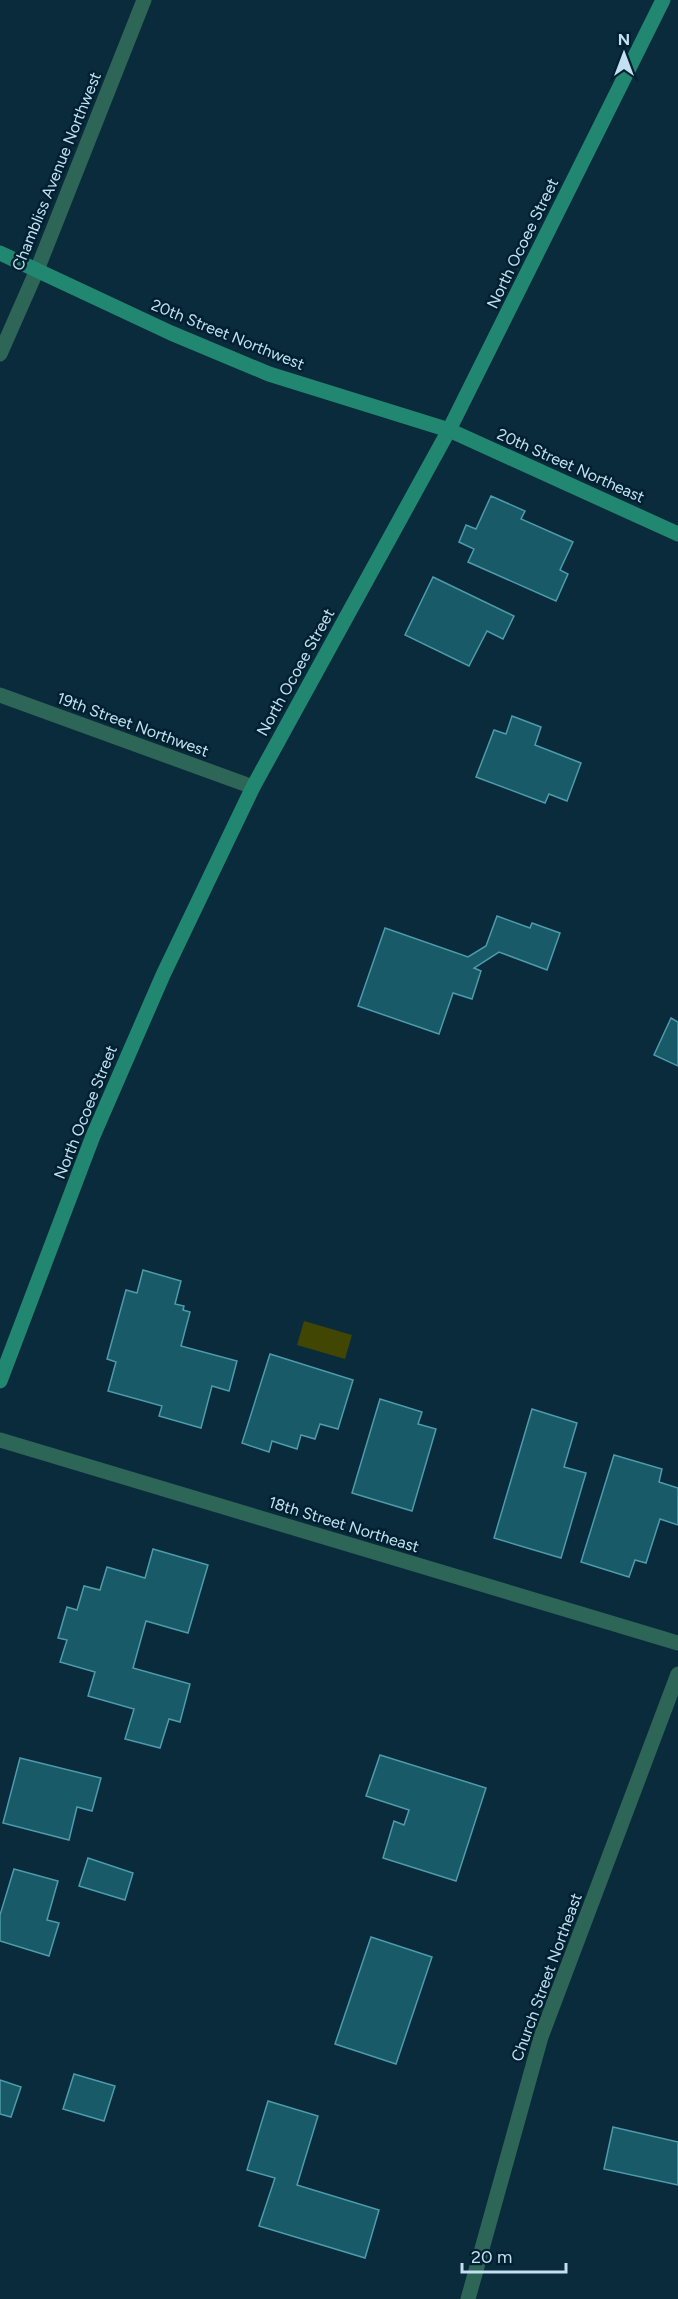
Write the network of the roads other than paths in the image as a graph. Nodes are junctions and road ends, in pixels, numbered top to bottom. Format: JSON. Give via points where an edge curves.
{"nodes":[{"id":1,"x":144,"y":0,"type":"edge"},
{"id":2,"x":663,"y":0,"type":"edge"},
{"id":3,"x":0,"y":253,"type":"edge"},
{"id":4,"x":37,"y":270,"type":"junction"},
{"id":5,"x":0,"y":354,"type":"edge"},
{"id":6,"x":449,"y":430,"type":"junction"},
{"id":7,"x":678,"y":534,"type":"edge"},
{"id":8,"x":0,"y":695,"type":"edge"},
{"id":9,"x":253,"y":787,"type":"junction"},
{"id":10,"x":0,"y":1381,"type":"edge"},
{"id":11,"x":0,"y":1440,"type":"edge"},
{"id":12,"x":678,"y":1643,"type":"edge"},
{"id":13,"x":678,"y":1674,"type":"edge"},
{"id":14,"x":468,"y":2299,"type":"edge"}],
"edges":[{"from":1,"to":4,"type":"street","name":"Chambliss Avenue Northwest"},
{"from":2,"to":6,"type":"main road","name":"North Ocoee Street"},
{"from":3,"to":4,"type":"main road","name":"20th Street Northwest"},
{"from":4,"to":5,"type":"street","name":"Chambliss Avenue Northwest"},
{"from":4,"to":6,"type":"main road","name":"20th Street Northwest","via":[[269,374]]},
{"from":6,"to":7,"type":"main road","name":"20th Street Northeast"},
{"from":6,"to":9,"type":"main road","name":"North Ocoee Street"},
{"from":8,"to":9,"type":"street","name":"19th Street Northwest"},
{"from":9,"to":10,"type":"main road","name":"North Ocoee Street","via":[[163,975],[93,1136]]},
{"from":11,"to":12,"type":"street","name":"18th Street Northeast"},
{"from":13,"to":14,"type":"street","name":"Church Street Northeast","via":[[541,2037]]}]}
